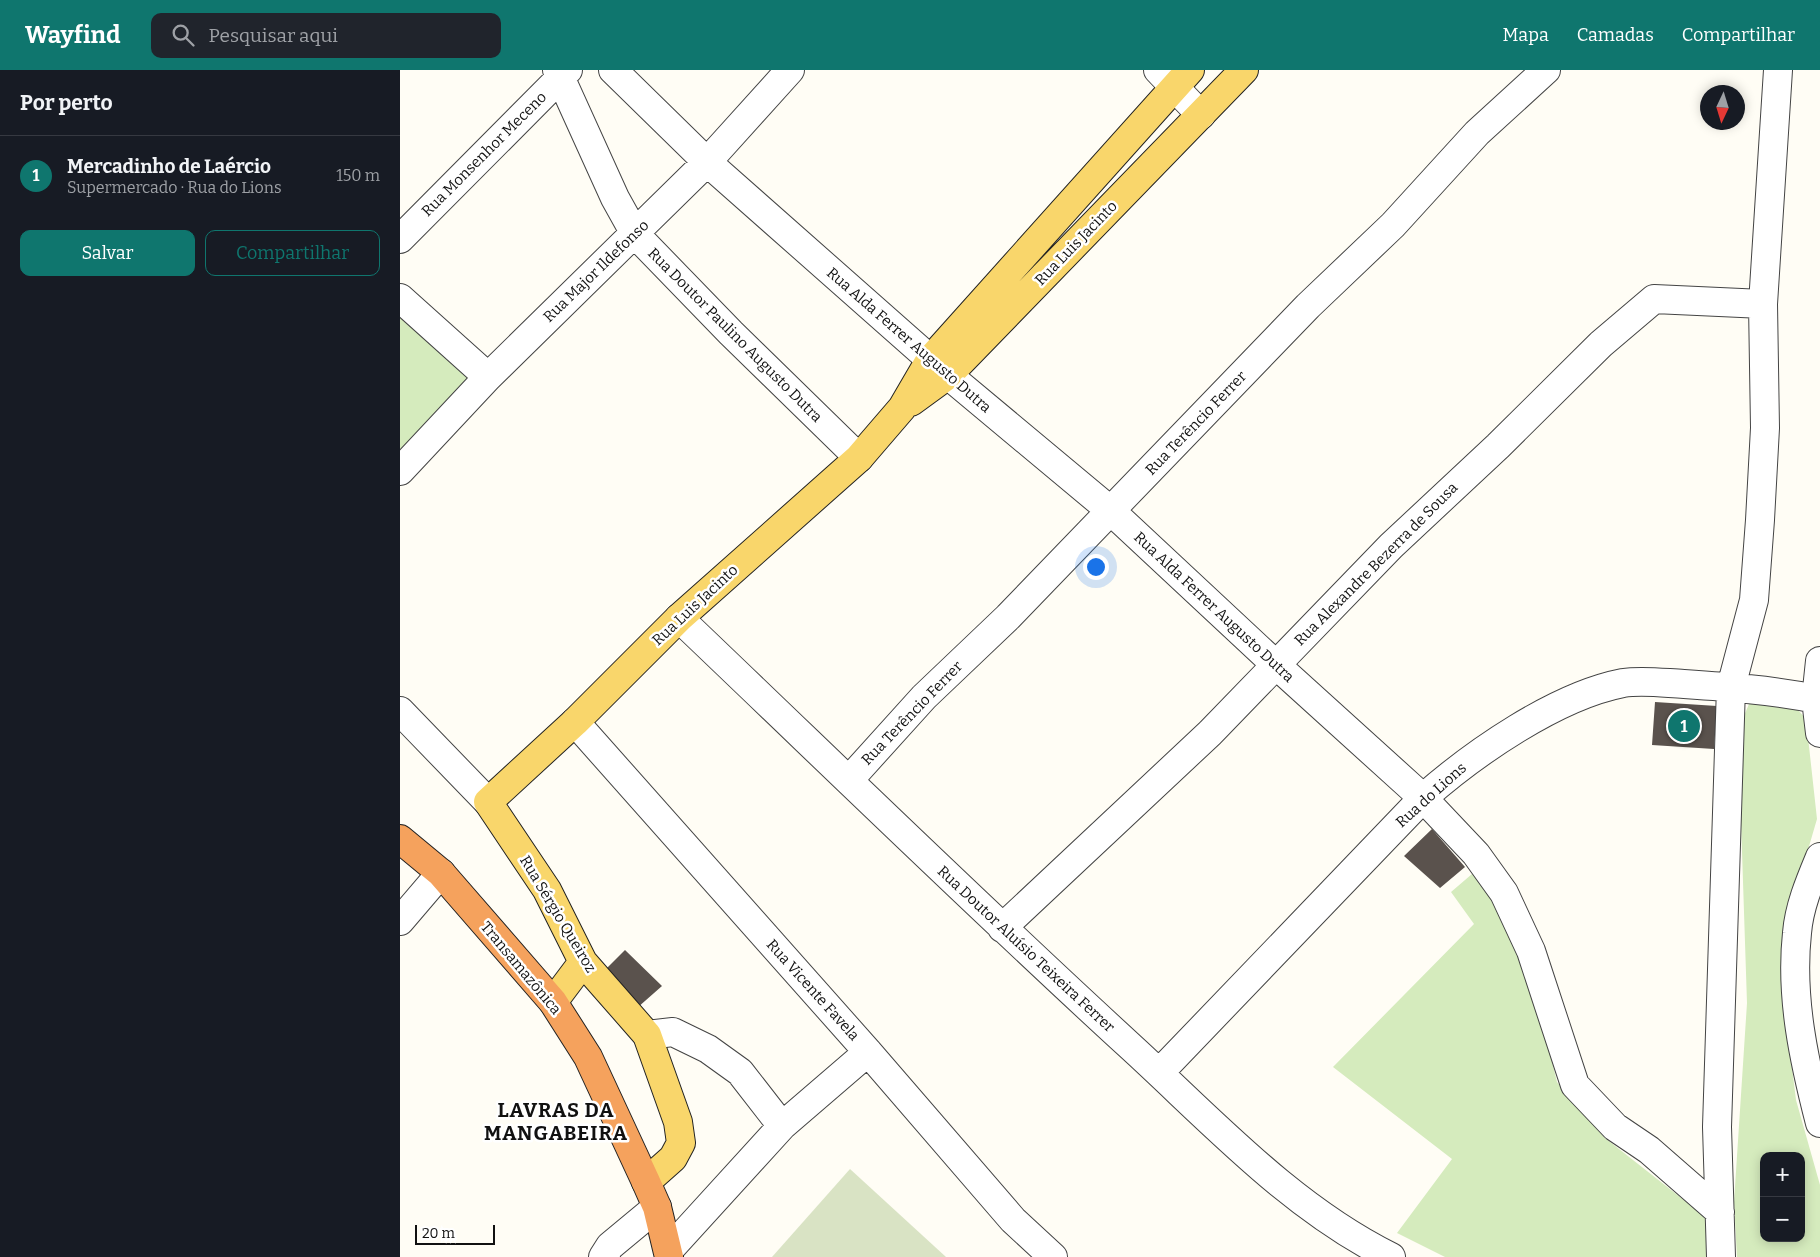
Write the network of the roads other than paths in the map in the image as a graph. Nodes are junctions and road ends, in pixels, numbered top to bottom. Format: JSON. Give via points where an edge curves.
{"nodes":[{"id":1,"x":613,"y":70,"type":"edge"},
{"id":2,"x":790,"y":70,"type":"edge"},
{"id":3,"x":1244,"y":70,"type":"edge"},
{"id":4,"x":1546,"y":70,"type":"edge"},
{"id":5,"x":1778,"y":70,"type":"edge"},
{"id":6,"x":562,"y":73,"type":"edge"},
{"id":7,"x":1174,"y":75,"type":"edge"},
{"id":8,"x":1202,"y":115,"type":"junction"},
{"id":9,"x":707,"y":162,"type":"junction"},
{"id":10,"x":635,"y":234,"type":"junction"},
{"id":11,"x":400,"y":239,"type":"edge"},
{"id":12,"x":400,"y":298,"type":"edge"},
{"id":13,"x":1763,"y":304,"type":"junction"},
{"id":14,"x":939,"y":368,"type":"junction"},
{"id":15,"x":488,"y":377,"type":"junction"},
{"id":16,"x":859,"y":458,"type":"junction"},
{"id":17,"x":400,"y":471,"type":"edge"},
{"id":18,"x":1111,"y":511,"type":"junction"},
{"id":19,"x":679,"y":618,"type":"junction"},
{"id":20,"x":1820,"y":661,"type":"edge"},
{"id":21,"x":1275,"y":664,"type":"junction"},
{"id":22,"x":1731,"y":687,"type":"junction"},
{"id":23,"x":1816,"y":699,"type":"junction"},
{"id":24,"x":400,"y":712,"type":"edge"},
{"id":25,"x":575,"y":722,"type":"junction"},
{"id":26,"x":1820,"y":733,"type":"edge"},
{"id":27,"x":849,"y":780,"type":"junction"},
{"id":28,"x":1423,"y":798,"type":"junction"},
{"id":29,"x":488,"y":802,"type":"junction"},
{"id":30,"x":400,"y":839,"type":"edge"},
{"id":31,"x":1820,"y":856,"type":"edge"},
{"id":32,"x":441,"y":873,"type":"junction"},
{"id":33,"x":403,"y":913,"type":"edge"},
{"id":34,"x":1002,"y":928,"type":"junction"},
{"id":35,"x":584,"y":962,"type":"junction"},
{"id":36,"x":553,"y":1002,"type":"junction"},
{"id":37,"x":648,"y":1034,"type":"junction"},
{"id":38,"x":868,"y":1052,"type":"junction"},
{"id":39,"x":1158,"y":1072,"type":"junction"},
{"id":40,"x":1820,"y":1123,"type":"edge"},
{"id":41,"x":782,"y":1126,"type":"junction"},
{"id":42,"x":646,"y":1182,"type":"junction"},
{"id":43,"x":657,"y":1207,"type":"junction"},
{"id":44,"x":1720,"y":1212,"type":"junction"},
{"id":45,"x":669,"y":1254,"type":"edge"},
{"id":46,"x":603,"y":1257,"type":"edge"},
{"id":47,"x":1053,"y":1257,"type":"edge"},
{"id":48,"x":1391,"y":1257,"type":"edge"},
{"id":49,"x":1721,"y":1257,"type":"edge"}],
"edges":[{"from":1,"to":9,"type":"street","name":"Rua Alda Ferrer Augusto Dutra"},
{"from":2,"to":9,"type":"street","name":"Rua Major Ildefonso"},
{"from":3,"to":8,"type":"main road","name":"Rua Luis Jacinto"},
{"from":4,"to":18,"type":"street","name":"Rua Terêncio Ferrer","via":[[1477,133],[1393,225],[1308,306]]},
{"from":5,"to":13,"type":"street"},
{"from":6,"to":10,"type":"street","name":"Rua Doutor Paulino Augusto Dutra"},
{"from":6,"to":11,"type":"street","name":"Rua Monsenhor Meceno"},
{"from":7,"to":8,"type":"street"},
{"from":7,"to":14,"type":"main road","name":"Rua Luis Jacinto"},
{"from":8,"to":14,"type":"main road","name":"Rua Luis Jacinto"},
{"from":9,"to":10,"type":"street","name":"Rua Major Ildefonso"},
{"from":9,"to":14,"type":"street","name":"Rua Alda Ferrer Augusto Dutra"},
{"from":10,"to":15,"type":"street","name":"Rua Major Ildefonso"},
{"from":10,"to":16,"type":"street","name":"Rua Doutor Paulino Augusto Dutra"},
{"from":12,"to":15,"type":"street"},
{"from":13,"to":21,"type":"street","name":"Rua Alexandre Bezerra de Sousa","via":[[1654,299],[1601,344],[1390,546]]},
{"from":13,"to":22,"type":"street","via":[[1764,428],[1755,591]]},
{"from":14,"to":16,"type":"main road","name":"Rua Luis Jacinto"},
{"from":14,"to":18,"type":"street","name":"Rua Alda Ferrer Augusto Dutra"},
{"from":15,"to":17,"type":"street","name":"Rua Major Ildefonso"},
{"from":16,"to":19,"type":"main road","name":"Rua Luis Jacinto"},
{"from":18,"to":21,"type":"street","name":"Rua Alda Ferrer Augusto Dutra"},
{"from":18,"to":27,"type":"street","name":"Rua Terêncio Ferrer","via":[[1008,617],[924,697]]},
{"from":19,"to":25,"type":"main road","name":"Rua Luis Jacinto"},
{"from":19,"to":27,"type":"street","name":"Rua Doutor Aluísio Teixeira Ferrer"},
{"from":20,"to":23,"type":"street"},
{"from":21,"to":28,"type":"street","name":"Rua Alda Ferrer Augusto Dutra"},
{"from":21,"to":34,"type":"street","name":"Rua Alexandre Bezerra de Sousa","via":[[1190,752]]},
{"from":22,"to":23,"type":"street","name":"Rua do Lions"},
{"from":22,"to":28,"type":"street","name":"Rua do Lions","via":[[1624,683],[1582,694],[1488,748]]},
{"from":22,"to":44,"type":"street","via":[[1717,1127]]},
{"from":23,"to":26,"type":"street"},
{"from":24,"to":29,"type":"street","name":"Rua Sérgio Queiroz"},
{"from":25,"to":29,"type":"main road","name":"Rua Luis Jacinto"},
{"from":25,"to":38,"type":"street","name":"Rua Vicente Favela"},
{"from":27,"to":34,"type":"street","name":"Rua Doutor Aluísio Teixeira Ferrer"},
{"from":28,"to":39,"type":"street","name":"Rua do Lions"},
{"from":28,"to":44,"type":"street","name":"Rua Alda Ferrer Augusto Dutra","via":[[1476,854],[1504,893],[1531,952],[1575,1085],[1615,1127],[1649,1150]]},
{"from":29,"to":35,"type":"main road","name":"Rua Sérgio Queiroz","via":[[547,890]]},
{"from":30,"to":32,"type":"highway","name":"Transamazônica"},
{"from":31,"to":40,"type":"street","via":[[1807,890],[1797,932],[1795,997]]},
{"from":32,"to":33,"type":"street"},
{"from":32,"to":36,"type":"highway","name":"Transamazônica"},
{"from":34,"to":39,"type":"street","name":"Rua Doutor Aluísio Teixeira Ferrer"},
{"from":35,"to":36,"type":"main road"},
{"from":35,"to":37,"type":"main road","name":"Rua Sérgio Queiroz"},
{"from":36,"to":42,"type":"highway","name":"Transamazônica","via":[[588,1057]]},
{"from":37,"to":41,"type":"street","via":[[674,1032],[708,1049],[740,1072]]},
{"from":37,"to":42,"type":"main road","name":"Rua Sérgio Queiroz","via":[[678,1122],[681,1142],[673,1158]]},
{"from":38,"to":41,"type":"street"},
{"from":38,"to":47,"type":"street","name":"Rua Vicente Favela","via":[[1013,1220]]},
{"from":39,"to":48,"type":"street","name":"Rua Doutor Aluísio Teixeira Ferrer","via":[[1259,1168],[1314,1209]]},
{"from":41,"to":45,"type":"street"},
{"from":42,"to":43,"type":"highway","name":"Transamazônica"},
{"from":43,"to":45,"type":"highway","name":"Transamazônica"},
{"from":43,"to":46,"type":"street","via":[[610,1246]]},
{"from":44,"to":49,"type":"street"}]}
